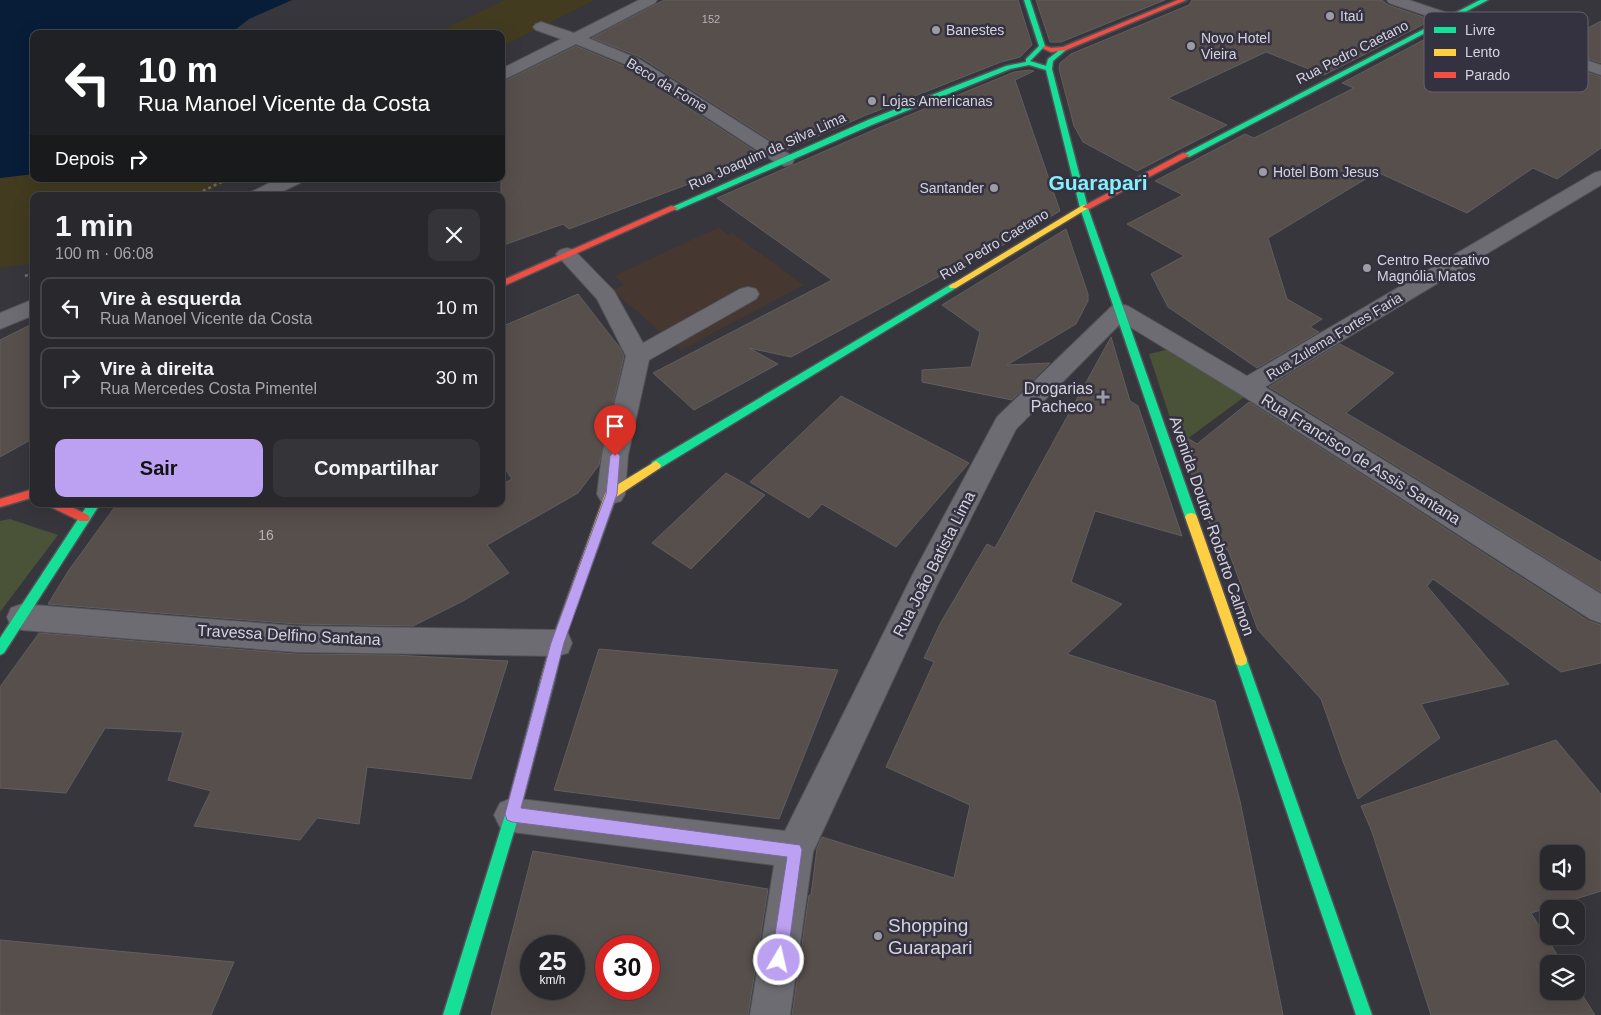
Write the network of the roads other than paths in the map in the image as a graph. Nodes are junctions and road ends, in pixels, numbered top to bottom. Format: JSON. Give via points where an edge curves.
{"nodes":[{"id":1,"x":650,"y":0,"type":"edge"},
{"id":2,"x":1027,"y":0,"type":"edge"},
{"id":3,"x":1183,"y":0,"type":"edge"},
{"id":4,"x":1394,"y":0,"type":"edge"},
{"id":5,"x":1485,"y":0,"type":"edge"},
{"id":6,"x":1428,"y":12,"type":"edge"},
{"id":7,"x":1462,"y":12,"type":"edge"},
{"id":8,"x":540,"y":27,"type":"dead end"},
{"id":9,"x":1424,"y":31,"type":"edge"},
{"id":10,"x":577,"y":39,"type":"junction"},
{"id":11,"x":1042,"y":46,"type":"junction"},
{"id":12,"x":1064,"y":50,"type":"junction"},
{"id":13,"x":1024,"y":62,"type":"junction"},
{"id":14,"x":1588,"y":66,"type":"edge"},
{"id":15,"x":1049,"y":70,"type":"junction"},
{"id":16,"x":1601,"y":70,"type":"edge"},
{"id":17,"x":505,"y":74,"type":"edge"},
{"id":18,"x":785,"y":160,"type":"junction"},
{"id":19,"x":1601,"y":178,"type":"edge"},
{"id":20,"x":287,"y":182,"type":"edge"},
{"id":21,"x":266,"y":192,"type":"edge"},
{"id":22,"x":1084,"y":208,"type":"junction"},
{"id":23,"x":567,"y":254,"type":"junction"},
{"id":24,"x":505,"y":282,"type":"edge"},
{"id":25,"x":748,"y":294,"type":"dead end"},
{"id":26,"x":30,"y":308,"type":"edge"},
{"id":27,"x":1120,"y":311,"type":"junction"},
{"id":28,"x":0,"y":322,"type":"edge"},
{"id":29,"x":638,"y":356,"type":"junction"},
{"id":30,"x":1247,"y":387,"type":"junction"},
{"id":31,"x":30,"y":494,"type":"edge"},
{"id":32,"x":611,"y":494,"type":"junction"},
{"id":33,"x":0,"y":503,"type":"edge"},
{"id":34,"x":61,"y":507,"type":"edge"},
{"id":35,"x":92,"y":507,"type":"edge"},
{"id":36,"x":84,"y":518,"type":"junction"},
{"id":37,"x":1601,"y":610,"type":"edge"},
{"id":38,"x":22,"y":617,"type":"junction"},
{"id":39,"x":557,"y":643,"type":"junction"},
{"id":40,"x":0,"y":649,"type":"edge"},
{"id":41,"x":512,"y":814,"type":"junction"},
{"id":42,"x":795,"y":850,"type":"junction"},
{"id":43,"x":451,"y":1015,"type":"edge"},
{"id":44,"x":770,"y":1015,"type":"edge"},
{"id":45,"x":1364,"y":1015,"type":"edge"}],
"edges":[{"from":1,"to":10,"type":"street"},
{"from":2,"to":11,"type":"street"},
{"from":3,"to":12,"type":"street"},
{"from":4,"to":6,"type":"street"},
{"from":5,"to":7,"type":"street","name":"Rua Pedro Caetano"},
{"from":8,"to":10,"type":"street","name":"Beco da Fome"},
{"from":9,"to":22,"type":"street","name":"Rua Pedro Caetano"},
{"from":10,"to":17,"type":"street"},
{"from":10,"to":18,"type":"street","name":"Beco da Fome","via":[[633,62]]},
{"from":11,"to":12,"type":"street"},
{"from":11,"to":13,"type":"street"},
{"from":12,"to":15,"type":"street","via":[[1050,60]]},
{"from":13,"to":15,"type":"street","via":[[1039,64]]},
{"from":13,"to":18,"type":"street","name":"Rua Joaquim da Silva Lima","via":[[870,122]]},
{"from":14,"to":16,"type":"street"},
{"from":15,"to":22,"type":"street","name":"Avenida Doutor Roberto Calmon"},
{"from":18,"to":23,"type":"street","name":"Rua Joaquim da Silva Lima"},
{"from":19,"to":30,"type":"street","name":"Rua Zulema Fortes Faria"},
{"from":20,"to":21,"type":"street"},
{"from":22,"to":27,"type":"street","name":"Avenida Doutor Roberto Calmon"},
{"from":22,"to":32,"type":"street","name":"Rua Pedro Caetano"},
{"from":23,"to":24,"type":"street","name":"Rua Joaquim da Silva Lima"},
{"from":23,"to":29,"type":"street","via":[[606,296]]},
{"from":25,"to":29,"type":"street"},
{"from":26,"to":28,"type":"street"},
{"from":27,"to":30,"type":"street","name":"Rua Francisco de Assis Santana"},
{"from":27,"to":42,"type":"street","name":"Rua João Batista Lima","via":[[1006,423],[915,600]]},
{"from":27,"to":45,"type":"street","name":"Avenida Doutor Roberto Calmon"},
{"from":29,"to":32,"type":"street","via":[[615,456]]},
{"from":30,"to":37,"type":"street","name":"Rua Francisco de Assis Santana"},
{"from":31,"to":33,"type":"street"},
{"from":32,"to":39,"type":"street"},
{"from":34,"to":36,"type":"street"},
{"from":35,"to":36,"type":"street"},
{"from":36,"to":38,"type":"street"},
{"from":38,"to":39,"type":"street","name":"Travessa Delfino Santana","via":[[296,639]]},
{"from":38,"to":40,"type":"street"},
{"from":39,"to":41,"type":"street"},
{"from":41,"to":42,"type":"street"},
{"from":41,"to":43,"type":"street"},
{"from":42,"to":44,"type":"street","name":"Rua João Batista Lima"}]}
